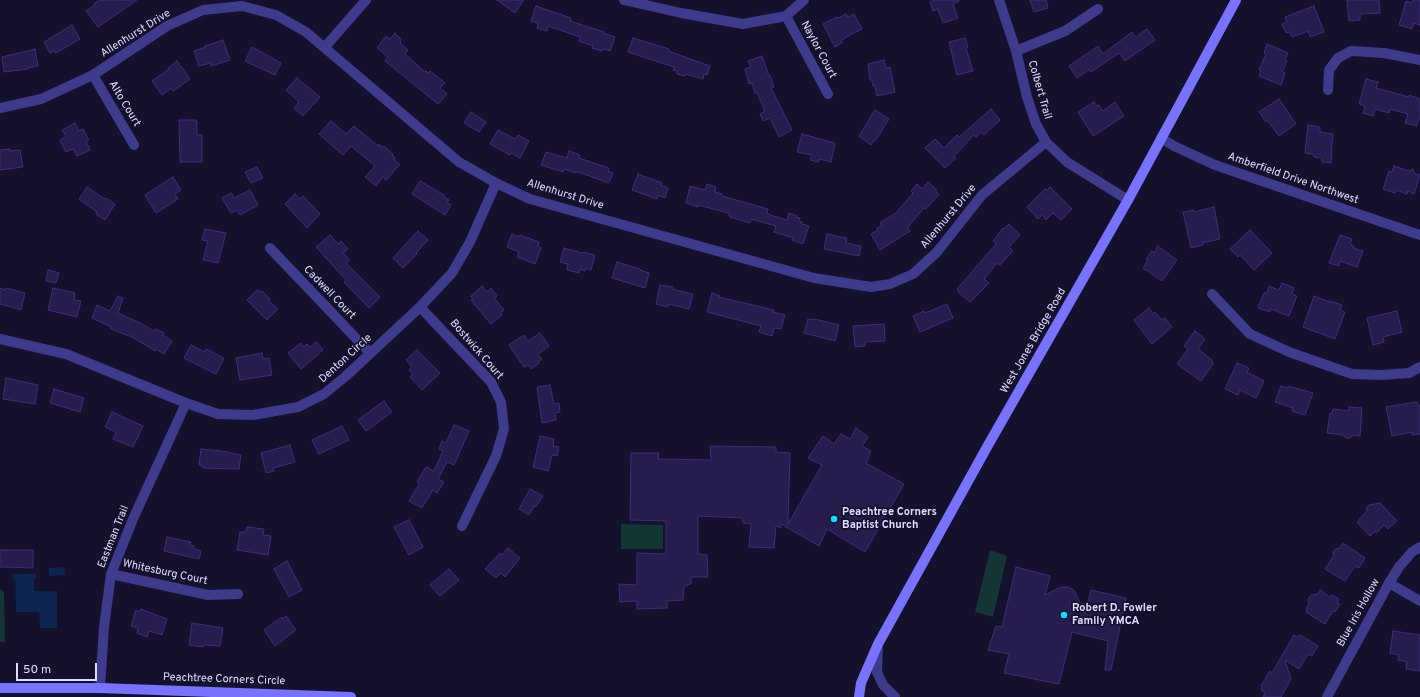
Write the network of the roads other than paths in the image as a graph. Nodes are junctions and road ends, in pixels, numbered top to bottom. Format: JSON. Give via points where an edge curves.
{"nodes":[{"id":1,"x":366,"y":0,"type":"edge"},
{"id":2,"x":624,"y":0,"type":"edge"},
{"id":3,"x":804,"y":0,"type":"edge"},
{"id":4,"x":999,"y":0,"type":"edge"},
{"id":5,"x":1236,"y":0,"type":"edge"},
{"id":6,"x":1098,"y":9,"type":"dead end"},
{"id":7,"x":786,"y":16,"type":"junction"},
{"id":8,"x":325,"y":47,"type":"junction"},
{"id":9,"x":1016,"y":51,"type":"junction"},
{"id":10,"x":1420,"y":60,"type":"edge"},
{"id":11,"x":93,"y":75,"type":"junction"},
{"id":12,"x":1328,"y":90,"type":"dead end"},
{"id":13,"x":828,"y":94,"type":"dead end"},
{"id":14,"x":0,"y":108,"type":"edge"},
{"id":15,"x":1161,"y":138,"type":"junction"},
{"id":16,"x":1046,"y":142,"type":"junction"},
{"id":17,"x":134,"y":145,"type":"dead end"},
{"id":18,"x":496,"y":183,"type":"junction"},
{"id":19,"x":1128,"y":200,"type":"junction"},
{"id":20,"x":1420,"y":235,"type":"edge"},
{"id":21,"x":270,"y":248,"type":"dead end"},
{"id":22,"x":1212,"y":294,"type":"dead end"},
{"id":23,"x":420,"y":307,"type":"junction"},
{"id":24,"x":0,"y":339,"type":"edge"},
{"id":25,"x":370,"y":353,"type":"junction"},
{"id":26,"x":1420,"y":367,"type":"edge"},
{"id":27,"x":186,"y":403,"type":"junction"},
{"id":28,"x":462,"y":526,"type":"dead end"},
{"id":29,"x":1420,"y":547,"type":"edge"},
{"id":30,"x":111,"y":574,"type":"junction"},
{"id":31,"x":1389,"y":583,"type":"junction"},
{"id":32,"x":238,"y":594,"type":"dead end"},
{"id":33,"x":1420,"y":601,"type":"edge"},
{"id":34,"x":878,"y":644,"type":"junction"},
{"id":35,"x":0,"y":688,"type":"edge"},
{"id":36,"x":100,"y":688,"type":"junction"},
{"id":37,"x":332,"y":697,"type":"edge"},
{"id":38,"x":351,"y":697,"type":"edge"},
{"id":39,"x":859,"y":697,"type":"edge"},
{"id":40,"x":895,"y":697,"type":"edge"},
{"id":41,"x":1327,"y":697,"type":"edge"}],
"edges":[{"from":1,"to":8,"type":"street"},
{"from":2,"to":7,"type":"street","via":[[744,24]]},
{"from":3,"to":7,"type":"street"},
{"from":4,"to":9,"type":"street","name":"Colbert Trail"},
{"from":5,"to":15,"type":"street","name":"West Jones Bridge Road"},
{"from":6,"to":9,"type":"street","via":[[1065,31]]},
{"from":7,"to":13,"type":"street","name":"Naylor Court"},
{"from":8,"to":11,"type":"street","name":"Allenhurst Drive","via":[[306,32],[276,15],[242,6],[203,10],[167,26]]},
{"from":8,"to":18,"type":"street","name":"Allenhurst Drive","via":[[436,143],[460,162]]},
{"from":9,"to":16,"type":"street","name":"Colbert Trail","via":[[1029,104]]},
{"from":10,"to":12,"type":"street","via":[[1384,53],[1351,51],[1338,58],[1329,70]]},
{"from":11,"to":14,"type":"street","name":"Allenhurst Drive","via":[[41,99]]},
{"from":11,"to":17,"type":"street","name":"Alto Court"},
{"from":15,"to":19,"type":"street","name":"West Jones Bridge Road"},
{"from":15,"to":20,"type":"street","name":"Amberfield Drive Northwest","via":[[1215,165]]},
{"from":16,"to":18,"type":"street","name":"Allenhurst Drive","via":[[982,195],[938,252],[913,274],[890,284],[872,287],[814,278],[700,247],[530,199]]},
{"from":16,"to":19,"type":"street","name":"Colbert Trail","via":[[1067,162]]},
{"from":18,"to":23,"type":"street","name":"Denton Circle","via":[[470,242],[452,273]]},
{"from":19,"to":34,"type":"street","name":"West Jones Bridge Road"},
{"from":21,"to":25,"type":"street","name":"Cadwell Court"},
{"from":22,"to":26,"type":"street","via":[[1250,334],[1289,352],[1352,374],[1409,373]]},
{"from":23,"to":25,"type":"street","name":"Denton Circle"},
{"from":23,"to":28,"type":"street","name":"Bostwick Court","via":[[491,382],[501,402],[504,429],[496,456]]},
{"from":24,"to":27,"type":"street","name":"Denton Circle","via":[[66,354]]},
{"from":25,"to":27,"type":"street","name":"Denton Circle","via":[[324,394],[298,407],[253,415],[218,414]]},
{"from":27,"to":30,"type":"street","name":"Eastman Trail"},
{"from":29,"to":31,"type":"street","name":"Blue Iris Hollow","via":[[1399,567]]},
{"from":30,"to":32,"type":"street","name":"Whitesburg Court","via":[[208,595]]},
{"from":30,"to":36,"type":"street","name":"Eastman Trail"},
{"from":31,"to":33,"type":"street"},
{"from":31,"to":41,"type":"street","name":"Blue Iris Hollow"},
{"from":34,"to":39,"type":"street","name":"West Jones Bridge Road","via":[[861,683]]},
{"from":34,"to":40,"type":"street","via":[[877,672],[883,685]]},
{"from":35,"to":36,"type":"street","name":"Peachtree Corners Circle"},
{"from":36,"to":37,"type":"street","name":"Peachtree Corners Circle"},
{"from":37,"to":38,"type":"street","name":"Peachtree Corners Circle"}]}
